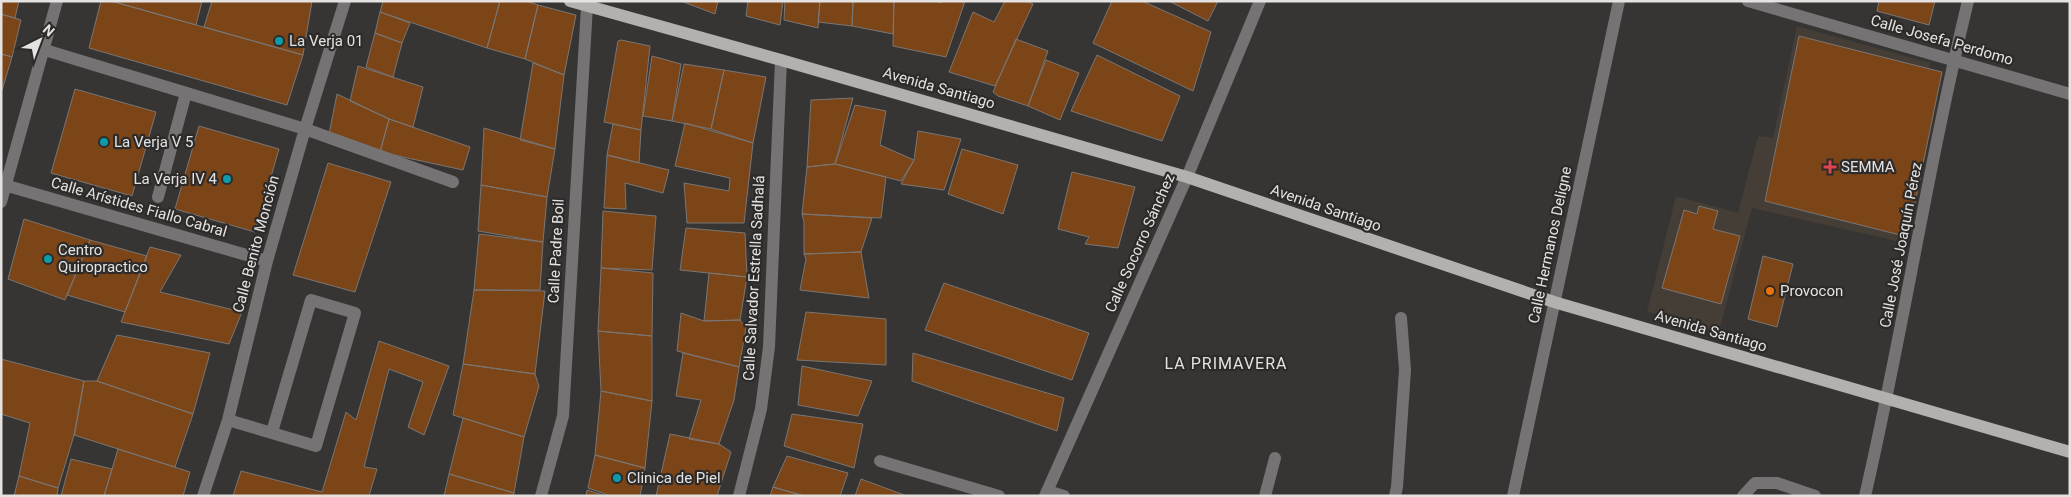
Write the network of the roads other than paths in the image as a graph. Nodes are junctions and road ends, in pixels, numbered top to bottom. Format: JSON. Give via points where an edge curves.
{"nodes":[{"id":1,"x":57,"y":1,"type":"edge"},
{"id":2,"x":345,"y":1,"type":"edge"},
{"id":3,"x":570,"y":1,"type":"edge"},
{"id":4,"x":1260,"y":1,"type":"edge"},
{"id":5,"x":1619,"y":1,"type":"edge"},
{"id":6,"x":1748,"y":1,"type":"edge"},
{"id":7,"x":1968,"y":1,"type":"edge"},
{"id":8,"x":587,"y":6,"type":"junction"},
{"id":9,"x":44,"y":50,"type":"junction"},
{"id":10,"x":782,"y":60,"type":"junction"},
{"id":11,"x":1954,"y":60,"type":"junction"},
{"id":12,"x":186,"y":93,"type":"junction"},
{"id":13,"x":2070,"y":94,"type":"edge"},
{"id":14,"x":305,"y":129,"type":"junction"},
{"id":15,"x":1187,"y":178,"type":"junction"},
{"id":16,"x":453,"y":182,"type":"dead end"},
{"id":17,"x":4,"y":184,"type":"edge"},
{"id":18,"x":158,"y":197,"type":"dead end"},
{"id":19,"x":1,"y":202,"type":"edge"},
{"id":20,"x":267,"y":261,"type":"junction"},
{"id":21,"x":1554,"y":302,"type":"junction"},
{"id":22,"x":1401,"y":318,"type":"dead end"},
{"id":23,"x":1887,"y":400,"type":"junction"},
{"id":24,"x":228,"y":420,"type":"junction"},
{"id":25,"x":272,"y":432,"type":"junction"},
{"id":26,"x":2070,"y":452,"type":"edge"},
{"id":27,"x":1275,"y":458,"type":"dead end"},
{"id":28,"x":880,"y":461,"type":"dead end"},
{"id":29,"x":1046,"y":493,"type":"edge"},
{"id":30,"x":203,"y":496,"type":"edge"},
{"id":31,"x":541,"y":496,"type":"edge"},
{"id":32,"x":739,"y":496,"type":"edge"},
{"id":33,"x":999,"y":496,"type":"edge"},
{"id":34,"x":1064,"y":496,"type":"edge"},
{"id":35,"x":1265,"y":496,"type":"edge"},
{"id":36,"x":1394,"y":496,"type":"edge"},
{"id":37,"x":1513,"y":496,"type":"edge"},
{"id":38,"x":1744,"y":496,"type":"edge"},
{"id":39,"x":1815,"y":496,"type":"edge"},
{"id":40,"x":1865,"y":496,"type":"edge"}],
"edges":[{"from":1,"to":9,"type":"street"},
{"from":2,"to":14,"type":"street","name":"Calle Benito Monción"},
{"from":3,"to":8,"type":"main road","name":"Avenida Santiago"},
{"from":4,"to":15,"type":"street","name":"Calle Socorro Sánchez"},
{"from":5,"to":21,"type":"street","name":"Calle Hermanos Deligne"},
{"from":6,"to":11,"type":"street","name":"Calle Josefa Perdomo"},
{"from":7,"to":11,"type":"street","name":"Calle José Joaquín Pérez"},
{"from":8,"to":10,"type":"main road","name":"Avenida Santiago"},
{"from":8,"to":31,"type":"street","name":"Calle Padre Boil","via":[[563,416]]},
{"from":9,"to":12,"type":"street"},
{"from":9,"to":17,"type":"street"},
{"from":10,"to":15,"type":"main road","name":"Avenida Santiago"},
{"from":10,"to":32,"type":"street","name":"Calle Salvador Estrella Sadhalá","via":[[768,347],[761,409]]},
{"from":11,"to":13,"type":"street","name":"Calle Josefa Perdomo"},
{"from":11,"to":23,"type":"street","name":"Calle José Joaquín Pérez"},
{"from":12,"to":14,"type":"street"},
{"from":12,"to":18,"type":"street"},
{"from":14,"to":16,"type":"street"},
{"from":14,"to":20,"type":"street","name":"Calle Benito Monción"},
{"from":15,"to":21,"type":"main road","name":"Avenida Santiago"},
{"from":15,"to":29,"type":"street","name":"Calle Socorro Sánchez"},
{"from":17,"to":19,"type":"street"},
{"from":17,"to":20,"type":"street","name":"Calle Arístides Fiallo Cabral"},
{"from":20,"to":24,"type":"street","name":"Calle Benito Monción"},
{"from":21,"to":23,"type":"main road","name":"Avenida Santiago"},
{"from":21,"to":37,"type":"street","name":"Calle Hermanos Deligne"},
{"from":22,"to":36,"type":"street","via":[[1405,370]]},
{"from":23,"to":26,"type":"main road","name":"Avenida Santiago"},
{"from":23,"to":40,"type":"street","name":"Calle José Joaquín Pérez"},
{"from":24,"to":25,"type":"street"},
{"from":24,"to":30,"type":"street","name":"Calle Benito Monción"},
{"from":25,"to":25,"type":"street","via":[[316,446],[355,313],[311,300]]},
{"from":27,"to":35,"type":"street"},
{"from":28,"to":33,"type":"street"},
{"from":29,"to":34,"type":"street"},
{"from":38,"to":39,"type":"street","via":[[1755,483],[1777,483]]}]}
